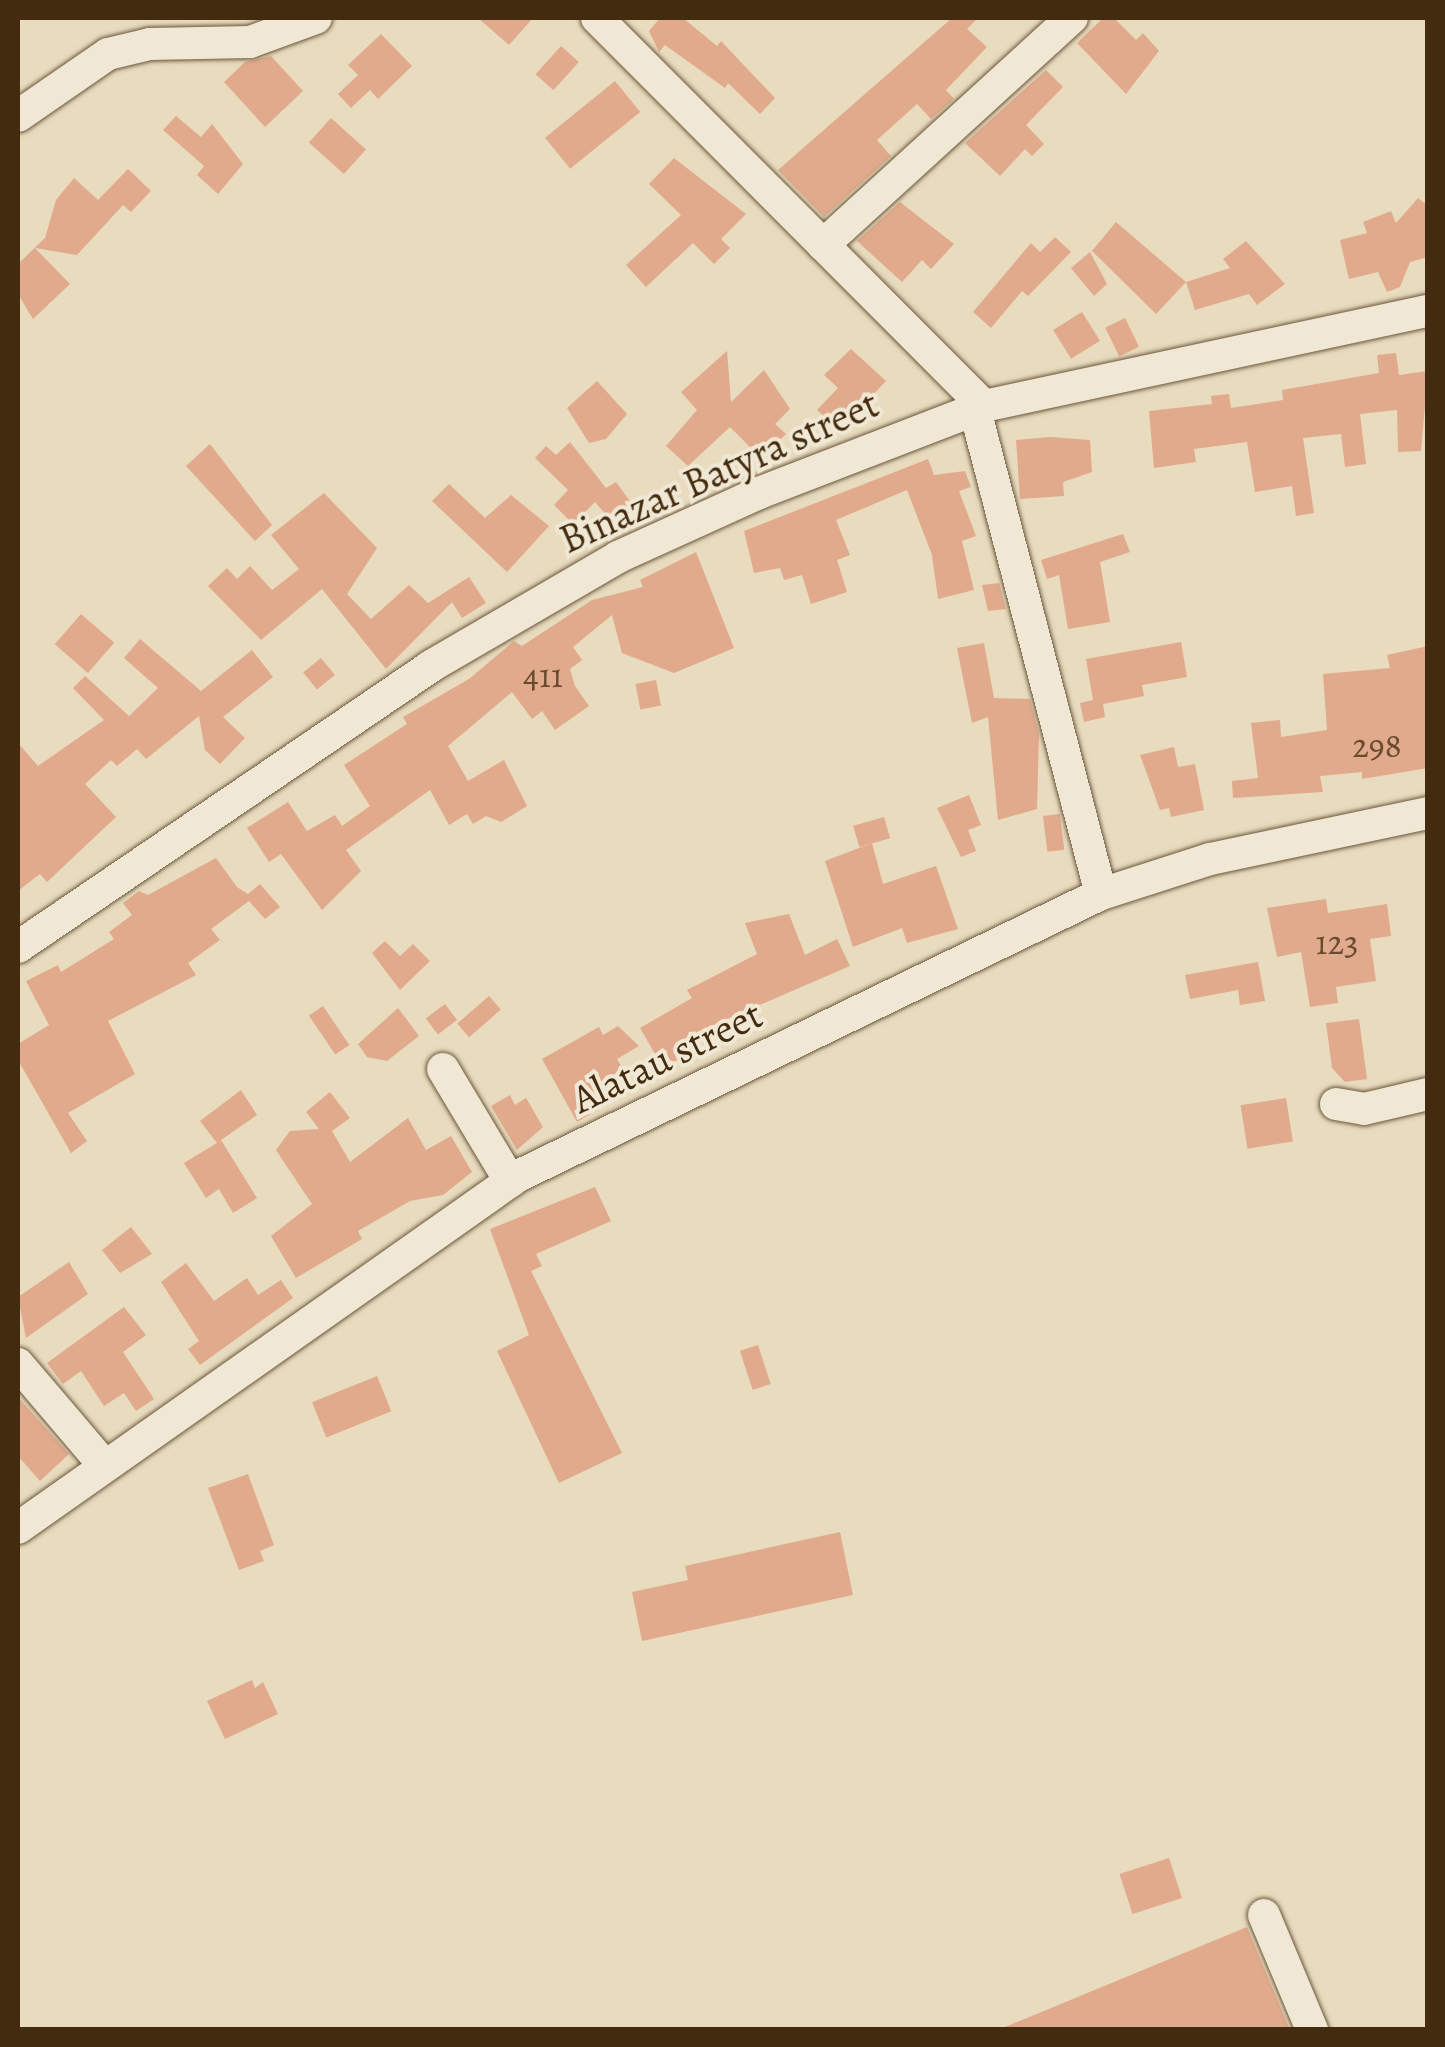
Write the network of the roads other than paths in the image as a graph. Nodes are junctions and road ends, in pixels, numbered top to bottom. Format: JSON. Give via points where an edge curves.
{"nodes":[{"id":1,"x":316,"y":18,"type":"edge"},
{"id":2,"x":597,"y":18,"type":"edge"},
{"id":3,"x":1072,"y":18,"type":"edge"},
{"id":4,"x":18,"y":116,"type":"edge"},
{"id":5,"x":823,"y":245,"type":"junction"},
{"id":6,"x":1428,"y":310,"type":"edge"},
{"id":7,"x":980,"y":408,"type":"junction"},
{"id":8,"x":1426,"y":820,"type":"edge"},
{"id":9,"x":1101,"y":894,"type":"junction"},
{"id":10,"x":18,"y":946,"type":"edge"},
{"id":11,"x":444,"y":1070,"type":"dead end"},
{"id":12,"x":1428,"y":1094,"type":"edge"},
{"id":13,"x":1336,"y":1104,"type":"dead end"},
{"id":14,"x":510,"y":1181,"type":"junction"},
{"id":15,"x":18,"y":1364,"type":"edge"},
{"id":16,"x":104,"y":1465,"type":"junction"},
{"id":17,"x":18,"y":1528,"type":"edge"},
{"id":18,"x":1264,"y":1915,"type":"dead end"},
{"id":19,"x":1312,"y":2030,"type":"edge"}],
"edges":[{"from":1,"to":4,"type":"street","via":[[250,42],[150,44],[108,54]]},
{"from":2,"to":5,"type":"street"},
{"from":3,"to":5,"type":"street"},
{"from":5,"to":7,"type":"street"},
{"from":6,"to":7,"type":"street","name":"Binazar Batyra street"},
{"from":7,"to":9,"type":"street"},
{"from":7,"to":10,"type":"street","name":"Binazar Batyra street","via":[[618,557],[431,666]]},
{"from":8,"to":9,"type":"street","name":"Alatau street","via":[[1210,858]]},
{"from":9,"to":14,"type":"street","name":"Alatau street"},
{"from":11,"to":14,"type":"street"},
{"from":12,"to":13,"type":"street","via":[[1364,1109]]},
{"from":14,"to":16,"type":"street","name":"Alatau street"},
{"from":15,"to":16,"type":"street"},
{"from":16,"to":17,"type":"street","name":"Alatau street"},
{"from":18,"to":19,"type":"street"}]}
